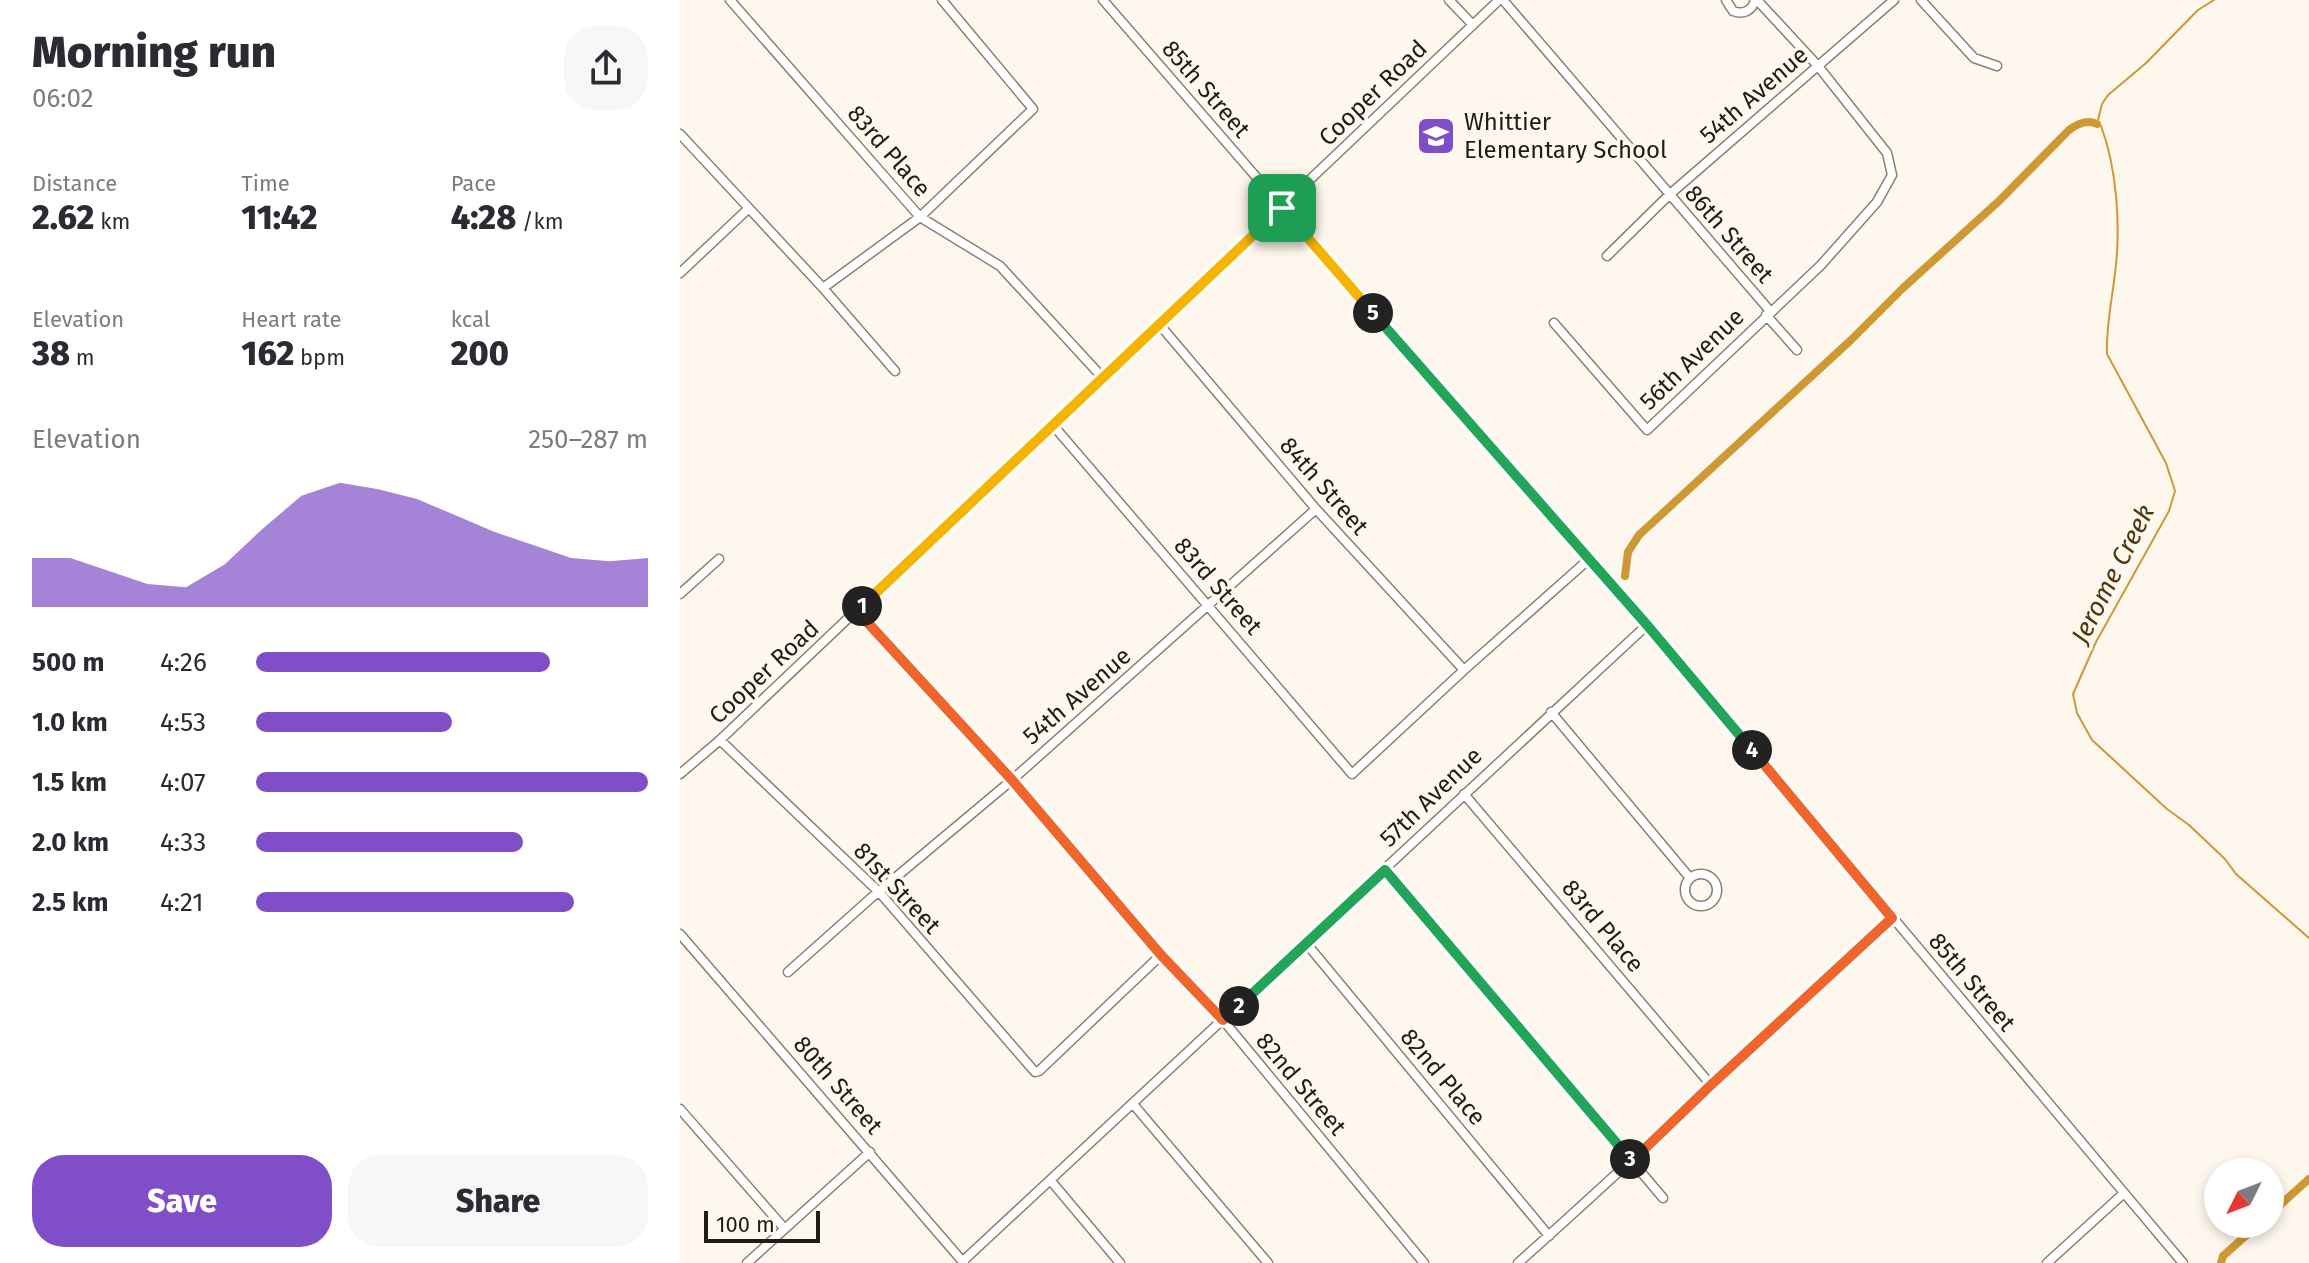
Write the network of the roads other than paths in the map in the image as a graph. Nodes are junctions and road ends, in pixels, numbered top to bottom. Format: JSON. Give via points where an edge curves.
{"nodes":[{"id":1,"x":730,"y":0,"type":"edge"},
{"id":2,"x":942,"y":0,"type":"edge"},
{"id":3,"x":1103,"y":0,"type":"edge"},
{"id":4,"x":1449,"y":0,"type":"edge"},
{"id":5,"x":1501,"y":0,"type":"edge"},
{"id":6,"x":1726,"y":0,"type":"edge"},
{"id":7,"x":1756,"y":0,"type":"edge"},
{"id":8,"x":1894,"y":0,"type":"edge"},
{"id":9,"x":1921,"y":0,"type":"edge"},
{"id":10,"x":1473,"y":25,"type":"junction"},
{"id":11,"x":1818,"y":66,"type":"junction"},
{"id":12,"x":1997,"y":66,"type":"dead end"},
{"id":13,"x":680,"y":134,"type":"edge"},
{"id":14,"x":1669,"y":195,"type":"junction"},
{"id":15,"x":749,"y":208,"type":"junction"},
{"id":16,"x":1282,"y":208,"type":"junction"},
{"id":17,"x":920,"y":217,"type":"junction"},
{"id":18,"x":1607,"y":256,"type":"dead end"},
{"id":19,"x":680,"y":273,"type":"edge"},
{"id":20,"x":823,"y":288,"type":"junction"},
{"id":21,"x":1768,"y":313,"type":"junction"},
{"id":22,"x":1554,"y":323,"type":"dead end"},
{"id":23,"x":1159,"y":324,"type":"junction"},
{"id":24,"x":1797,"y":350,"type":"dead end"},
{"id":25,"x":895,"y":371,"type":"dead end"},
{"id":26,"x":1102,"y":377,"type":"junction"},
{"id":27,"x":1052,"y":424,"type":"junction"},
{"id":28,"x":1316,"y":509,"type":"junction"},
{"id":29,"x":719,"y":559,"type":"dead end"},
{"id":30,"x":1588,"y":560,"type":"junction"},
{"id":31,"x":680,"y":594,"type":"edge"},
{"id":32,"x":1209,"y":607,"type":"junction"},
{"id":33,"x":857,"y":611,"type":"junction"},
{"id":34,"x":1647,"y":625,"type":"junction"},
{"id":35,"x":1464,"y":670,"type":"junction"},
{"id":36,"x":1551,"y":712,"type":"junction"},
{"id":37,"x":720,"y":740,"type":"junction"},
{"id":38,"x":680,"y":774,"type":"edge"},
{"id":39,"x":1012,"y":780,"type":"junction"},
{"id":40,"x":1464,"y":794,"type":"junction"},
{"id":41,"x":1385,"y":870,"type":"junction"},
{"id":42,"x":1690,"y":878,"type":"dead end"},
{"id":43,"x":880,"y":893,"type":"junction"},
{"id":44,"x":1892,"y":918,"type":"junction"},
{"id":45,"x":680,"y":934,"type":"edge"},
{"id":46,"x":1306,"y":943,"type":"junction"},
{"id":47,"x":1161,"y":955,"type":"junction"},
{"id":48,"x":788,"y":972,"type":"dead end"},
{"id":49,"x":1223,"y":1020,"type":"junction"},
{"id":50,"x":1711,"y":1085,"type":"junction"},
{"id":51,"x":1133,"y":1104,"type":"junction"},
{"id":52,"x":680,"y":1109,"type":"edge"},
{"id":53,"x":870,"y":1152,"type":"junction"},
{"id":54,"x":1632,"y":1161,"type":"junction"},
{"id":55,"x":1051,"y":1181,"type":"junction"},
{"id":56,"x":2124,"y":1193,"type":"junction"},
{"id":57,"x":1663,"y":1198,"type":"dead end"},
{"id":58,"x":784,"y":1228,"type":"junction"},
{"id":59,"x":1549,"y":1236,"type":"junction"},
{"id":60,"x":964,"y":1262,"type":"edge"},
{"id":61,"x":747,"y":1263,"type":"edge"},
{"id":62,"x":1120,"y":1263,"type":"edge"},
{"id":63,"x":1268,"y":1263,"type":"edge"},
{"id":64,"x":1424,"y":1263,"type":"edge"},
{"id":65,"x":1518,"y":1263,"type":"edge"},
{"id":66,"x":2047,"y":1263,"type":"edge"},
{"id":67,"x":2183,"y":1263,"type":"edge"}],
"edges":[{"from":1,"to":17,"type":"street","name":"83rd Place"},
{"from":2,"to":17,"type":"street","via":[[1033,109]]},
{"from":3,"to":16,"type":"street","name":"85th Street"},
{"from":4,"to":10,"type":"street"},
{"from":5,"to":10,"type":"street","name":"Cooper Road"},
{"from":5,"to":14,"type":"street","name":"86th Street"},
{"from":6,"to":7,"type":"street","via":[[1733,11],[1743,13]]},
{"from":7,"to":11,"type":"street"},
{"from":8,"to":11,"type":"street","name":"54th Avenue"},
{"from":9,"to":12,"type":"street","via":[[1974,58]]},
{"from":10,"to":16,"type":"street","name":"Cooper Road"},
{"from":11,"to":14,"type":"street","name":"54th Avenue"},
{"from":11,"to":21,"type":"street","name":"56th Avenue","via":[[1887,153],[1892,175],[1877,202],[1821,265]]},
{"from":13,"to":15,"type":"street"},
{"from":14,"to":18,"type":"street","name":"54th Avenue"},
{"from":14,"to":21,"type":"street","name":"86th Street"},
{"from":15,"to":19,"type":"street"},
{"from":15,"to":20,"type":"street"},
{"from":16,"to":23,"type":"street","name":"Cooper Road"},
{"from":16,"to":30,"type":"street","name":"85th Street"},
{"from":17,"to":20,"type":"street"},
{"from":17,"to":26,"type":"street","name":"83rd Place","via":[[1000,266]]},
{"from":20,"to":25,"type":"street"},
{"from":21,"to":22,"type":"street","name":"56th Avenue","via":[[1647,430]]},
{"from":21,"to":24,"type":"street","name":"86th Street"},
{"from":23,"to":26,"type":"street","name":"Cooper Road"},
{"from":23,"to":28,"type":"street","name":"84th Street"},
{"from":26,"to":27,"type":"street","name":"Cooper Road"},
{"from":27,"to":32,"type":"street","name":"83rd Street"},
{"from":27,"to":33,"type":"street","name":"Cooper Road"},
{"from":28,"to":32,"type":"street","name":"54th Avenue"},
{"from":28,"to":35,"type":"street","name":"84th Street"},
{"from":29,"to":31,"type":"street"},
{"from":30,"to":34,"type":"street","name":"85th Street"},
{"from":30,"to":35,"type":"street"},
{"from":32,"to":35,"type":"street","name":"83rd Street","via":[[1352,774]]},
{"from":32,"to":39,"type":"street","name":"54th Avenue"},
{"from":33,"to":37,"type":"street","name":"Cooper Road"},
{"from":33,"to":39,"type":"street","name":"82nd Street"},
{"from":34,"to":36,"type":"street","name":"57th Avenue"},
{"from":34,"to":44,"type":"street","name":"85th Street"},
{"from":36,"to":40,"type":"street","name":"57th Avenue"},
{"from":36,"to":42,"type":"street"},
{"from":37,"to":38,"type":"street","name":"Cooper Road"},
{"from":37,"to":43,"type":"street","name":"81st Street"},
{"from":39,"to":43,"type":"street","name":"54th Avenue"},
{"from":39,"to":47,"type":"street","name":"82nd Street"},
{"from":40,"to":41,"type":"street","name":"57th Avenue"},
{"from":40,"to":50,"type":"street","name":"83rd Place"},
{"from":41,"to":46,"type":"street","name":"57th Avenue"},
{"from":41,"to":54,"type":"street"},
{"from":43,"to":47,"type":"street","name":"81st Street","via":[[1035,1072]]},
{"from":43,"to":48,"type":"street","name":"54th Avenue"},
{"from":44,"to":50,"type":"street"},
{"from":44,"to":56,"type":"street","name":"85th Street"},
{"from":45,"to":53,"type":"street","name":"80th Street"},
{"from":46,"to":49,"type":"street","name":"57th Avenue"},
{"from":46,"to":59,"type":"street","name":"82nd Place"},
{"from":47,"to":49,"type":"street","name":"82nd Street"},
{"from":49,"to":51,"type":"street","name":"57th Avenue"},
{"from":49,"to":64,"type":"street","name":"82nd Street"},
{"from":50,"to":54,"type":"street"},
{"from":51,"to":55,"type":"street","name":"57th Avenue"},
{"from":51,"to":63,"type":"street"},
{"from":52,"to":58,"type":"street"},
{"from":53,"to":58,"type":"street"},
{"from":53,"to":60,"type":"street","name":"80th Street"},
{"from":54,"to":57,"type":"street"},
{"from":54,"to":59,"type":"street"},
{"from":55,"to":60,"type":"street","name":"57th Avenue"},
{"from":55,"to":62,"type":"street"},
{"from":56,"to":66,"type":"street"},
{"from":56,"to":67,"type":"street","name":"85th Street"},
{"from":58,"to":61,"type":"street"},
{"from":59,"to":65,"type":"street"}]}
